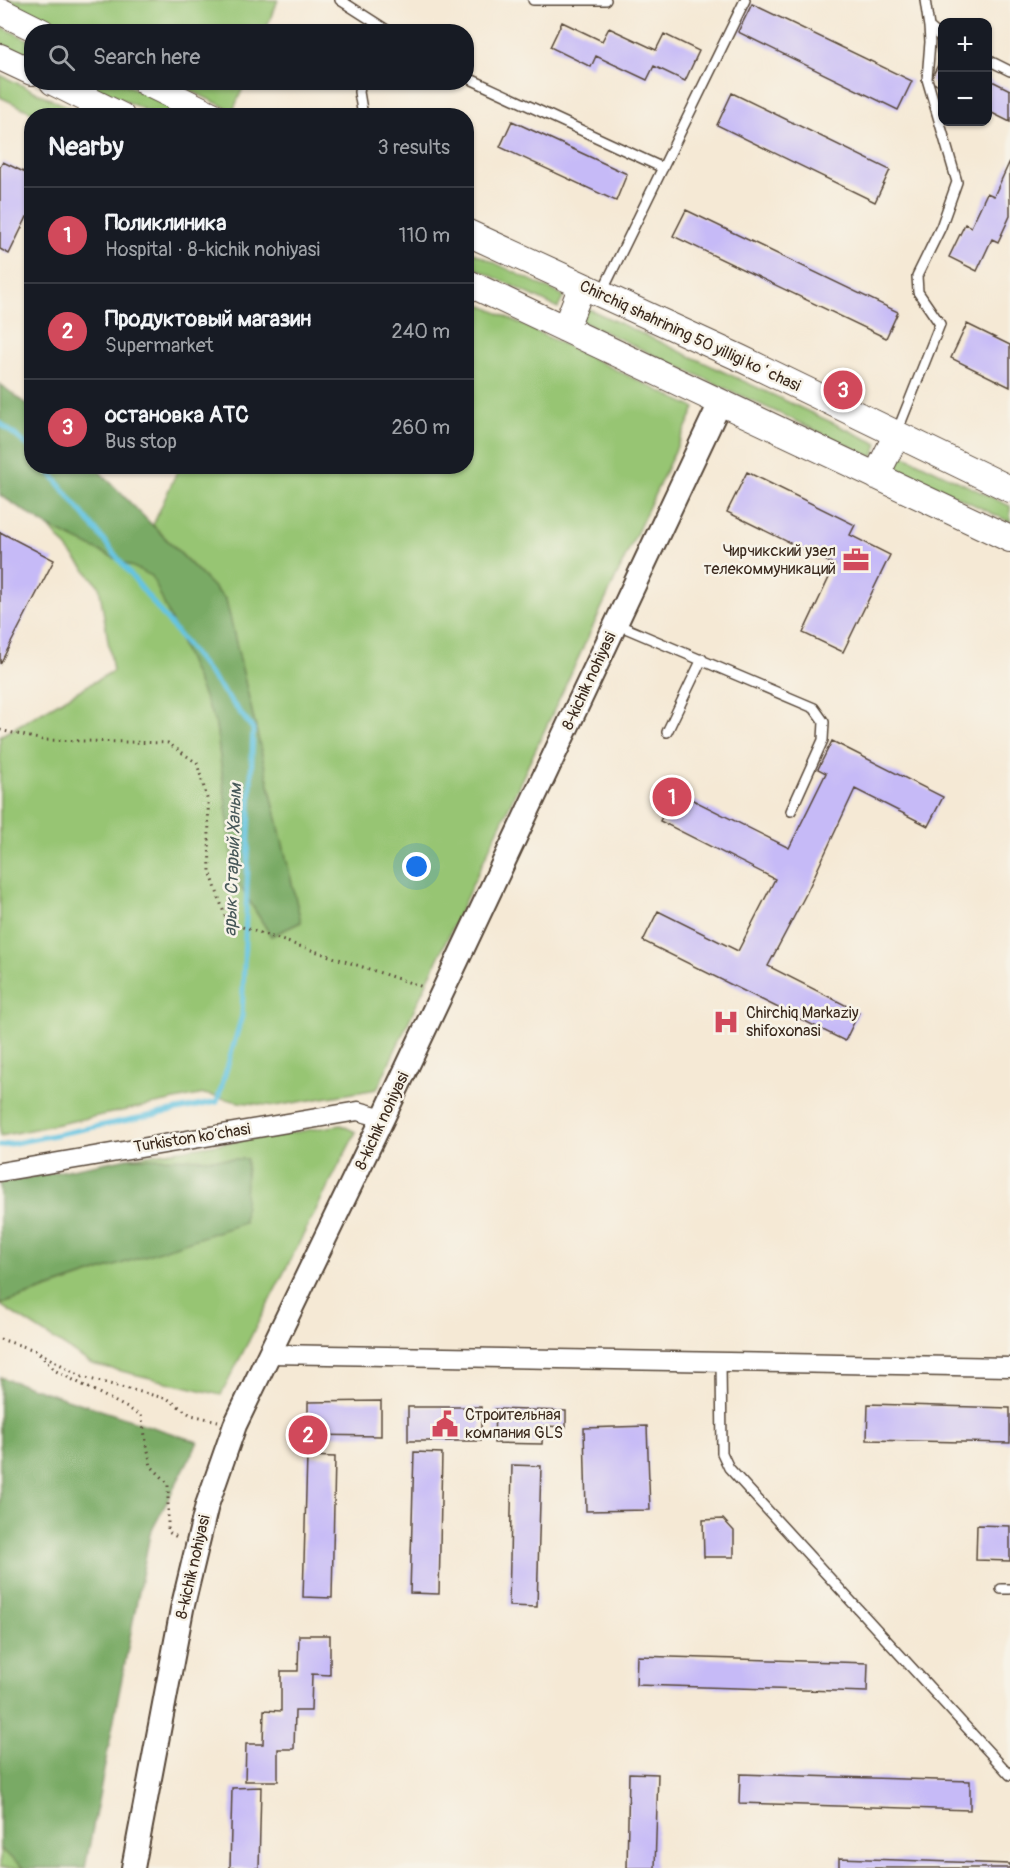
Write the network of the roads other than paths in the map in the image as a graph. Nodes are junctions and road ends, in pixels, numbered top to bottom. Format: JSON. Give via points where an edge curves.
{"nodes":[{"id":1,"x":340,"y":0,"type":"edge"},
{"id":2,"x":533,"y":0,"type":"edge"},
{"id":3,"x":606,"y":0,"type":"edge"},
{"id":4,"x":745,"y":0,"type":"edge"},
{"id":5,"x":925,"y":0,"type":"edge"},
{"id":6,"x":0,"y":11,"type":"edge"},
{"id":7,"x":26,"y":24,"type":"edge"},
{"id":8,"x":377,"y":24,"type":"edge"},
{"id":9,"x":929,"y":27,"type":"junction"},
{"id":10,"x":938,"y":35,"type":"edge"},
{"id":11,"x":0,"y":57,"type":"edge"},
{"id":12,"x":992,"y":62,"type":"edge"},
{"id":13,"x":24,"y":68,"type":"edge"},
{"id":14,"x":1010,"y":71,"type":"edge"},
{"id":15,"x":474,"y":81,"type":"edge"},
{"id":16,"x":69,"y":90,"type":"edge"},
{"id":17,"x":161,"y":90,"type":"edge"},
{"id":18,"x":359,"y":90,"type":"edge"},
{"id":19,"x":105,"y":108,"type":"edge"},
{"id":20,"x":198,"y":108,"type":"edge"},
{"id":21,"x":362,"y":108,"type":"edge"},
{"id":22,"x":663,"y":168,"type":"junction"},
{"id":23,"x":474,"y":236,"type":"edge"},
{"id":24,"x":474,"y":286,"type":"edge"},
{"id":25,"x":592,"y":290,"type":"junction"},
{"id":26,"x":565,"y":329,"type":"junction"},
{"id":27,"x":720,"y":404,"type":"junction"},
{"id":28,"x":897,"y":434,"type":"junction"},
{"id":29,"x":876,"y":476,"type":"junction"},
{"id":30,"x":1010,"y":489,"type":"edge"},
{"id":31,"x":1010,"y":539,"type":"edge"},
{"id":32,"x":616,"y":624,"type":"junction"},
{"id":33,"x":702,"y":659,"type":"junction"},
{"id":34,"x":667,"y":732,"type":"dead end"},
{"id":35,"x":791,"y":811,"type":"dead end"},
{"id":36,"x":383,"y":1118,"type":"junction"},
{"id":37,"x":0,"y":1172,"type":"edge"},
{"id":38,"x":270,"y":1354,"type":"junction"},
{"id":39,"x":721,"y":1361,"type":"junction"},
{"id":40,"x":1010,"y":1367,"type":"edge"},
{"id":41,"x":1010,"y":1775,"type":"edge"},
{"id":42,"x":133,"y":1868,"type":"edge"}],
"edges":[{"from":1,"to":8,"type":"lane"},
{"from":2,"to":3,"type":"lane"},
{"from":4,"to":22,"type":"lane"},
{"from":5,"to":9,"type":"lane"},
{"from":6,"to":7,"type":"main road"},
{"from":9,"to":10,"type":"lane"},
{"from":9,"to":28,"type":"lane","via":[[927,79],[957,182],[917,276],[918,292],[940,324]]},
{"from":11,"to":13,"type":"main road"},
{"from":12,"to":14,"type":"lane"},
{"from":15,"to":22,"type":"lane"},
{"from":16,"to":19,"type":"main road"},
{"from":17,"to":20,"type":"main road"},
{"from":18,"to":21,"type":"lane"},
{"from":22,"to":25,"type":"lane"},
{"from":23,"to":25,"type":"main road","name":"Chirchiq shahrining 50 yilligi koʻchasi"},
{"from":24,"to":26,"type":"main road"},
{"from":25,"to":26,"type":"main road"},
{"from":25,"to":28,"type":"main road","name":"Chirchiq shahrining 50 yilligi koʻchasi"},
{"from":26,"to":27,"type":"main road"},
{"from":27,"to":29,"type":"main road"},
{"from":27,"to":32,"type":"street","name":"8-kichik nohiyasi"},
{"from":28,"to":29,"type":"main road"},
{"from":28,"to":30,"type":"main road","name":"Chirchiq shahrining 50 yilligi koʻchasi"},
{"from":29,"to":31,"type":"main road"},
{"from":32,"to":33,"type":"lane"},
{"from":32,"to":36,"type":"street","name":"8-kichik nohiyasi"},
{"from":33,"to":34,"type":"lane"},
{"from":33,"to":35,"type":"lane","via":[[814,708],[824,722],[823,740]]},
{"from":36,"to":37,"type":"street","name":"Turkiston ko‘chasi","via":[[358,1111]]},
{"from":36,"to":38,"type":"street","name":"8-kichik nohiyasi"},
{"from":38,"to":39,"type":"street"},
{"from":38,"to":42,"type":"street","name":"8-kichik nohiyasi","via":[[235,1425],[207,1505],[182,1609]]},
{"from":39,"to":40,"type":"street"},
{"from":39,"to":41,"type":"lane","via":[[722,1453],[729,1468]]}]}
